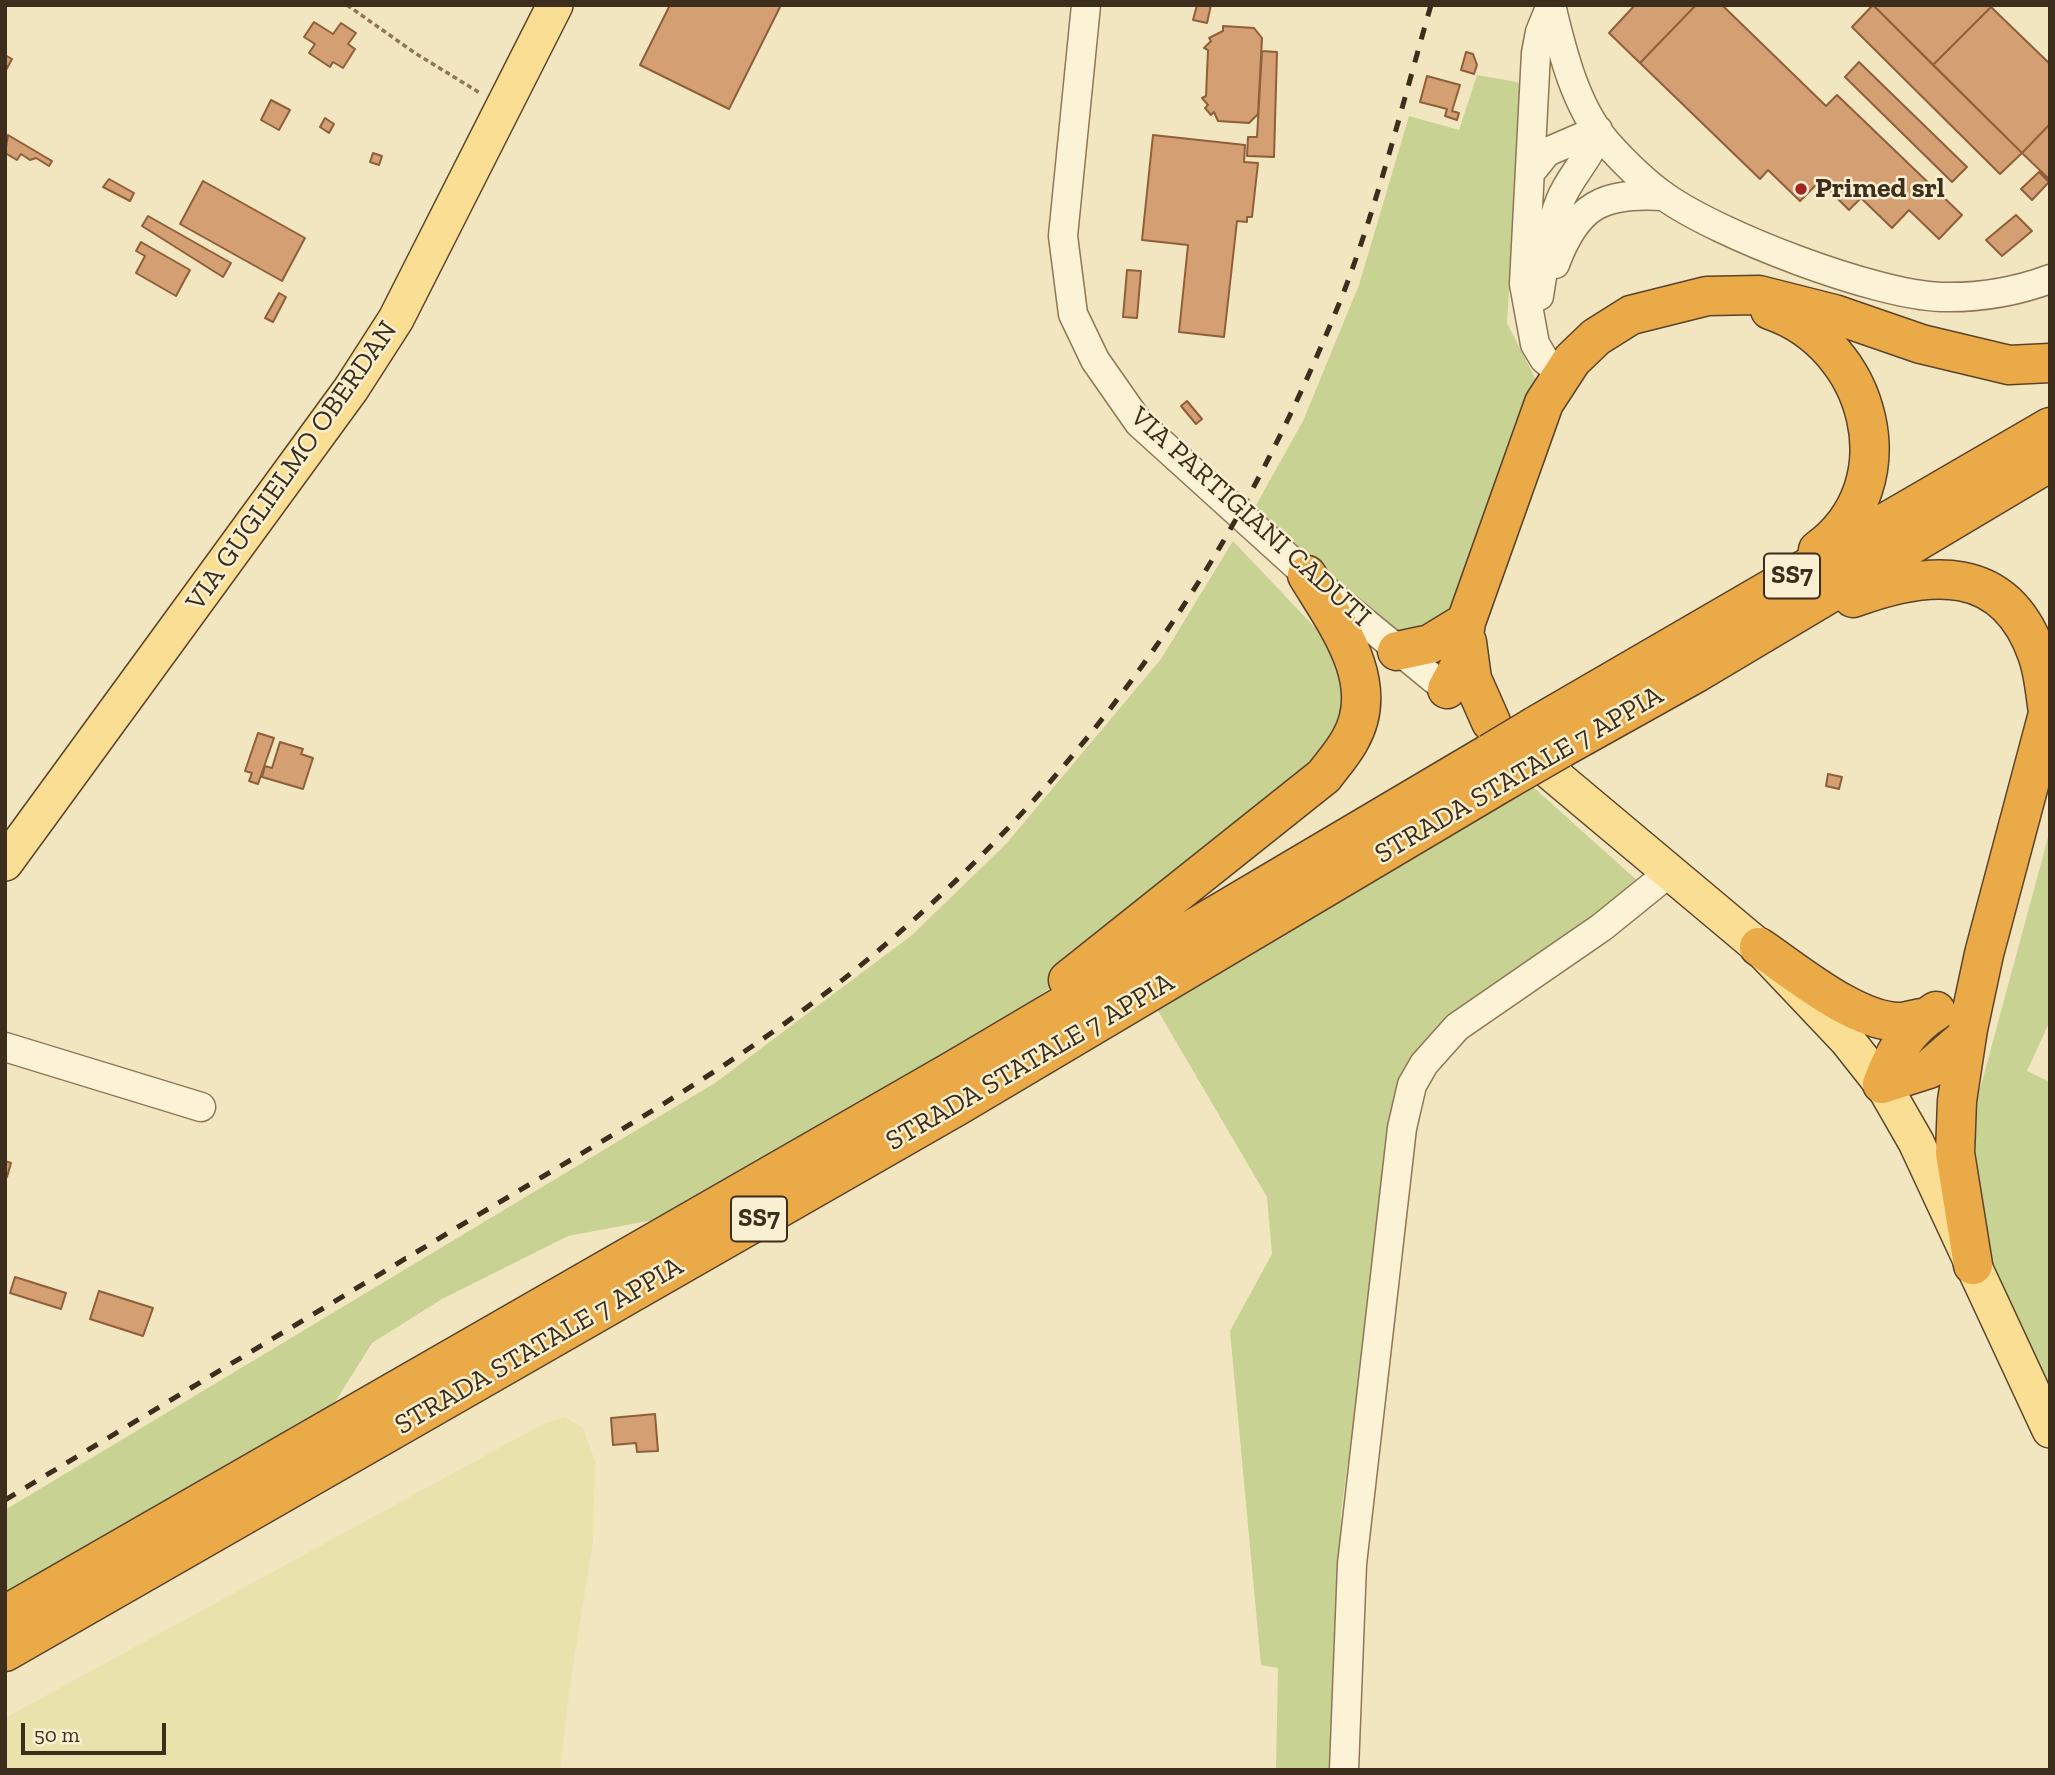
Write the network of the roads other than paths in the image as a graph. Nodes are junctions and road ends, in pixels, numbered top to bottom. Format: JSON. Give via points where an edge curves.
{"nodes":[{"id":1,"x":555,"y":5,"type":"edge"},
{"id":2,"x":1086,"y":5,"type":"edge"},
{"id":3,"x":1551,"y":5,"type":"edge"},
{"id":4,"x":1598,"y":130,"type":"junction"},
{"id":5,"x":1530,"y":173,"type":"junction"},
{"id":6,"x":1664,"y":196,"type":"junction"},
{"id":7,"x":2050,"y":279,"type":"edge"},
{"id":8,"x":1725,"y":295,"type":"junction"},
{"id":9,"x":1534,"y":327,"type":"junction"},
{"id":10,"x":2050,"y":363,"type":"edge"},
{"id":11,"x":1562,"y":374,"type":"junction"},
{"id":12,"x":2050,"y":427,"type":"edge"},
{"id":13,"x":2050,"y":462,"type":"edge"},
{"id":14,"x":1307,"y":575,"type":"junction"},
{"id":15,"x":1466,"y":622,"type":"junction"},
{"id":16,"x":1397,"y":651,"type":"junction"},
{"id":17,"x":1657,"y":653,"type":"junction"},
{"id":18,"x":1698,"y":672,"type":"junction"},
{"id":19,"x":1441,"y":684,"type":"junction"},
{"id":20,"x":2049,"y":709,"type":"edge"},
{"id":21,"x":1547,"y":738,"type":"junction"},
{"id":22,"x":1496,"y":751,"type":"junction"},
{"id":23,"x":5,"y":863,"type":"edge"},
{"id":24,"x":1670,"y":872,"type":"junction"},
{"id":25,"x":1759,"y":947,"type":"junction"},
{"id":26,"x":1984,"y":954,"type":"junction"},
{"id":27,"x":1927,"y":1017,"type":"junction"},
{"id":28,"x":1967,"y":1036,"type":"junction"},
{"id":29,"x":5,"y":1046,"type":"edge"},
{"id":30,"x":954,"y":1070,"type":"junction"},
{"id":31,"x":1882,"y":1084,"type":"junction"},
{"id":32,"x":201,"y":1107,"type":"dead end"},
{"id":33,"x":1973,"y":1265,"type":"junction"},
{"id":34,"x":2050,"y":1430,"type":"edge"},
{"id":35,"x":5,"y":1615,"type":"edge"},
{"id":36,"x":5,"y":1652,"type":"edge"},
{"id":37,"x":1344,"y":1770,"type":"edge"}],
"edges":[{"from":1,"to":23,"type":"main road","name":"VIA GUGLIELMO OBERDAN","via":[[396,319],[351,389]]},
{"from":2,"to":14,"type":"street","name":"VIA PARTIGIANI CADUTI","via":[[1063,236],[1073,314],[1095,360],[1139,423]]},
{"from":3,"to":4,"type":"street","via":[[1565,62]]},
{"from":3,"to":5,"type":"street","via":[[1536,53]]},
{"from":4,"to":5,"type":"street","via":[[1547,152]]},
{"from":4,"to":6,"type":"street"},
{"from":4,"to":9,"type":"street","via":[[1589,156],[1560,198]]},
{"from":5,"to":9,"type":"street","via":[[1524,284]]},
{"from":6,"to":7,"type":"street","via":[[1721,227],[1871,285],[1940,297],[2014,292]]},
{"from":6,"to":9,"type":"street","via":[[1620,195],[1579,218],[1562,244]]},
{"from":8,"to":10,"type":"highway","via":[[1759,295],[1921,344],[2009,365]]},
{"from":8,"to":11,"type":"highway","via":[[1631,315],[1597,337]]},
{"from":8,"to":17,"type":"highway","via":[[1776,313],[1814,336],[1848,370],[1863,403],[1870,441],[1869,477],[1831,540]]},
{"from":9,"to":11,"type":"street","via":[[1544,359]]},
{"from":11,"to":15,"type":"highway","via":[[1525,448]]},
{"from":12,"to":17,"type":"highway","name":"STRADA STATALE 7 APPIA","number":"SS7"},
{"from":13,"to":18,"type":"highway","name":"STRADA STATALE 7 APPIA","number":"SS7"},
{"from":14,"to":16,"type":"street","name":"VIA PARTIGIANI CADUTI"},
{"from":14,"to":30,"type":"highway","via":[[1346,639],[1359,671],[1360,706],[1351,739],[1324,776]]},
{"from":15,"to":16,"type":"highway","via":[[1430,644]]},
{"from":15,"to":19,"type":"highway","via":[[1460,665]]},
{"from":15,"to":22,"type":"highway","via":[[1472,679]]},
{"from":16,"to":19,"type":"street","name":"VIA PARTIGIANI CADUTI"},
{"from":17,"to":21,"type":"highway","name":"STRADA STATALE 7 APPIA","number":"SS7"},
{"from":18,"to":20,"type":"highway","via":[[1735,663],[1849,600],[1891,584],[1915,579],[1958,580],[1998,597],[2019,616],[2038,655]]},
{"from":18,"to":21,"type":"highway","name":"STRADA STATALE 7 APPIA","number":"SS7"},
{"from":19,"to":22,"type":"main road"},
{"from":20,"to":26,"type":"highway"},
{"from":21,"to":22,"type":"highway","name":"STRADA STATALE 7 APPIA","number":"SS7","bridge":true},
{"from":22,"to":24,"type":"main road"},
{"from":22,"to":30,"type":"highway","name":"STRADA STATALE 7 APPIA","number":"SS7"},
{"from":22,"to":36,"type":"highway","name":"STRADA STATALE 7 APPIA","number":"SS7","via":[[959,1105]]},
{"from":24,"to":25,"type":"main road"},
{"from":24,"to":37,"type":"street","via":[[1602,927],[1457,1027],[1412,1085],[1399,1155],[1353,1551]]},
{"from":25,"to":27,"type":"highway","via":[[1832,996],[1874,1017],[1900,1022]]},
{"from":25,"to":31,"type":"main road"},
{"from":26,"to":27,"type":"highway","via":[[1958,991]]},
{"from":26,"to":28,"type":"highway"},
{"from":27,"to":31,"type":"highway","via":[[1908,1034]]},
{"from":28,"to":31,"type":"highway","via":[[1928,1069]]},
{"from":28,"to":33,"type":"highway","via":[[1955,1153]]},
{"from":29,"to":32,"type":"street"},
{"from":30,"to":35,"type":"highway","name":"STRADA STATALE 7 APPIA","number":"SS7"},
{"from":31,"to":33,"type":"main road","via":[[1916,1142]]},
{"from":33,"to":34,"type":"main road"}]}
